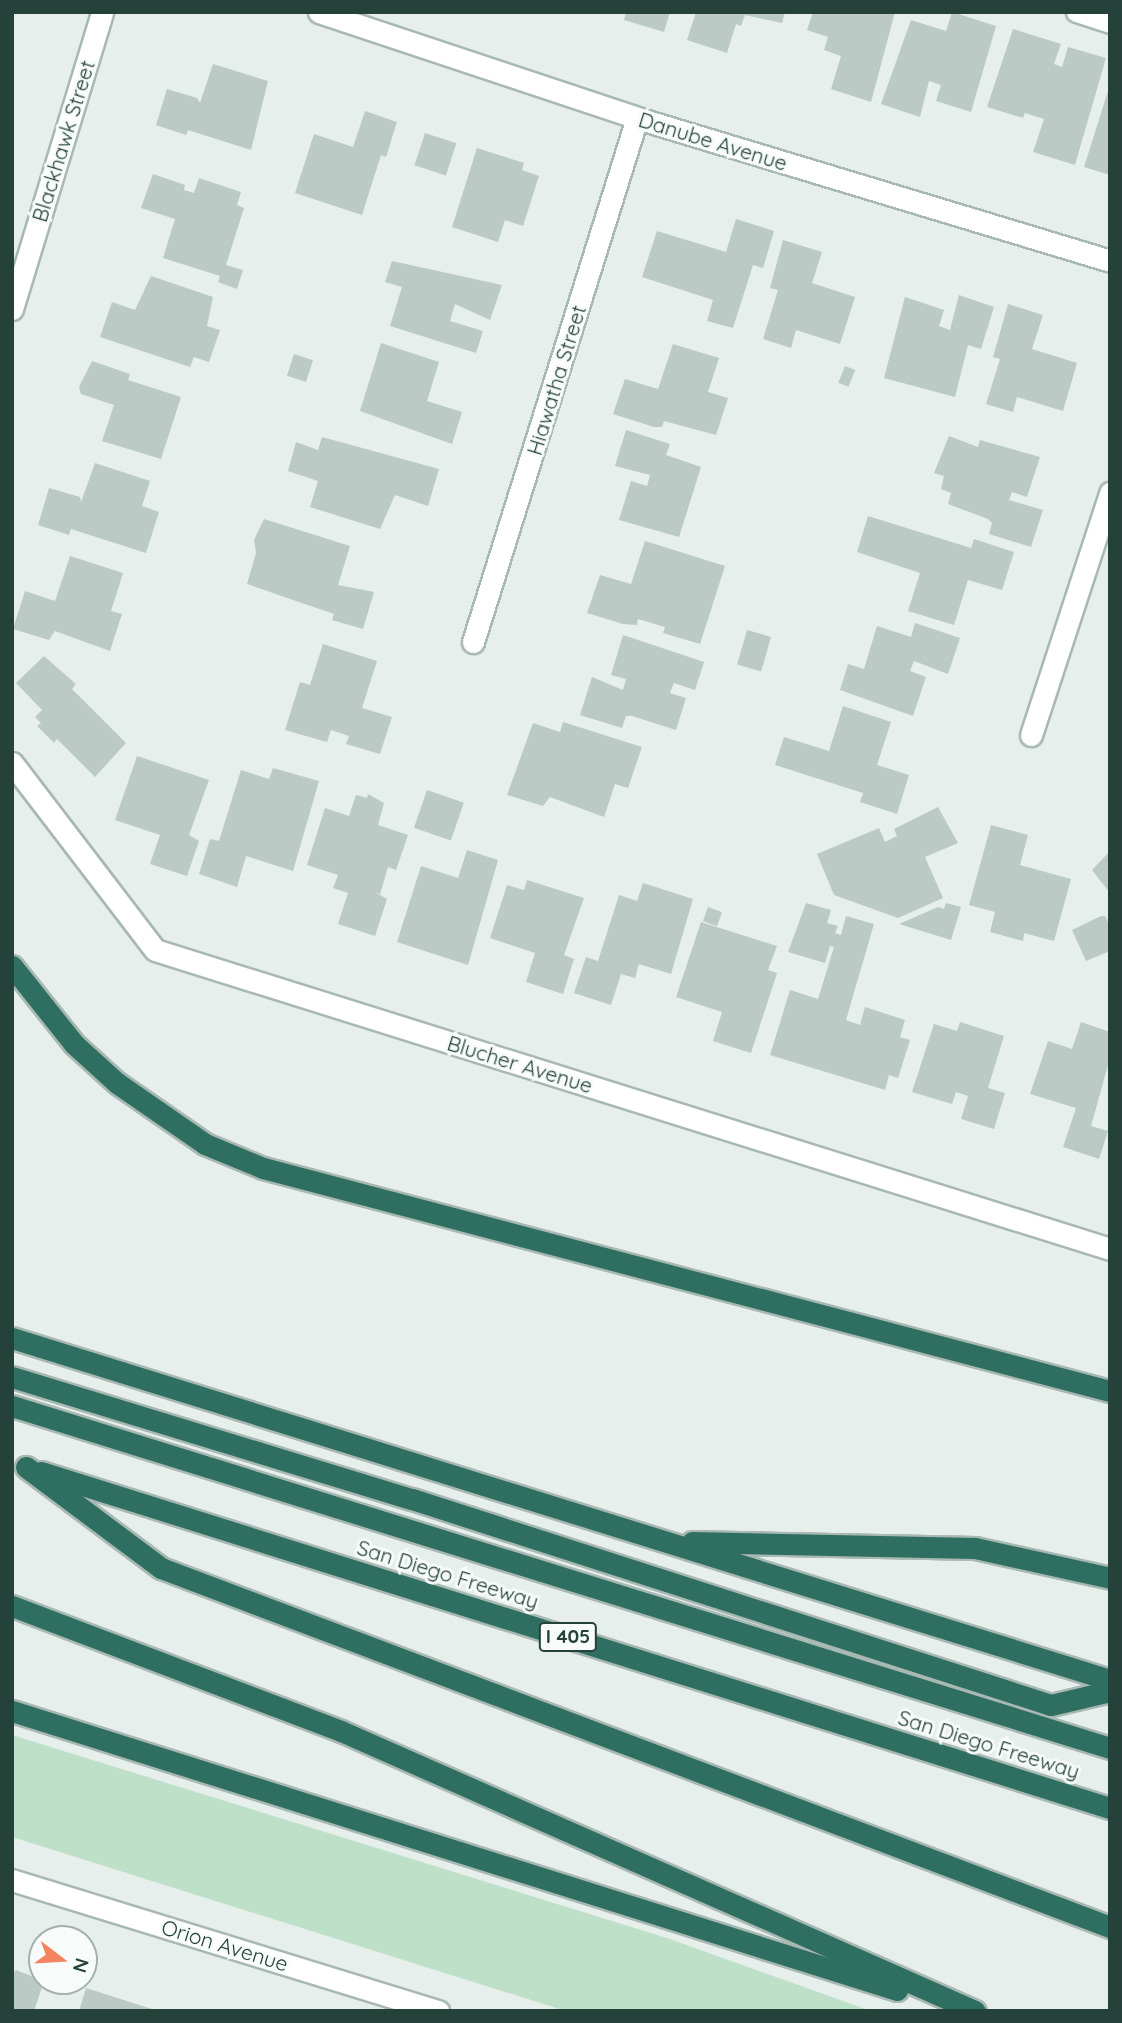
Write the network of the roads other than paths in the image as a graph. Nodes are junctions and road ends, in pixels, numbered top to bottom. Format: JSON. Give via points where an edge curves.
{"nodes":[{"id":1,"x":102,"y":12,"type":"edge"},
{"id":2,"x":319,"y":12,"type":"edge"},
{"id":3,"x":1076,"y":12,"type":"edge"},
{"id":4,"x":1110,"y":23,"type":"edge"},
{"id":5,"x":638,"y":118,"type":"junction"},
{"id":6,"x":1110,"y":261,"type":"edge"},
{"id":7,"x":12,"y":309,"type":"edge"},
{"id":8,"x":1110,"y":493,"type":"edge"},
{"id":9,"x":474,"y":642,"type":"dead end"},
{"id":10,"x":1031,"y":734,"type":"dead end"},
{"id":11,"x":12,"y":763,"type":"edge"},
{"id":12,"x":12,"y":965,"type":"edge"},
{"id":13,"x":1110,"y":1249,"type":"edge"},
{"id":14,"x":12,"y":1338,"type":"edge"},
{"id":15,"x":12,"y":1377,"type":"edge"},
{"id":16,"x":1110,"y":1391,"type":"edge"},
{"id":17,"x":12,"y":1406,"type":"edge"},
{"id":18,"x":19,"y":1465,"type":"edge"},
{"id":19,"x":664,"y":1542,"type":"junction"},
{"id":20,"x":1110,"y":1578,"type":"edge"},
{"id":21,"x":12,"y":1606,"type":"edge"},
{"id":22,"x":1110,"y":1680,"type":"edge"},
{"id":23,"x":1110,"y":1691,"type":"edge"},
{"id":24,"x":12,"y":1711,"type":"edge"},
{"id":25,"x":1110,"y":1748,"type":"edge"},
{"id":26,"x":1110,"y":1808,"type":"edge"},
{"id":27,"x":12,"y":1880,"type":"edge"},
{"id":28,"x":1110,"y":1927,"type":"edge"},
{"id":29,"x":438,"y":2011,"type":"edge"},
{"id":30,"x":963,"y":2011,"type":"edge"},
{"id":31,"x":975,"y":2011,"type":"edge"}],
"edges":[{"from":1,"to":7,"type":"street","name":"Blackhawk Street"},
{"from":2,"to":5,"type":"street","name":"Danube Avenue"},
{"from":3,"to":4,"type":"lane"},
{"from":5,"to":6,"type":"street","name":"Danube Avenue"},
{"from":5,"to":9,"type":"street","name":"Hiawatha Street"},
{"from":8,"to":10,"type":"street"},
{"from":11,"to":13,"type":"street","name":"Blucher Avenue","via":[[155,950]]},
{"from":12,"to":16,"type":"highway","via":[[74,1044],[117,1083],[205,1144],[263,1168]]},
{"from":14,"to":19,"type":"highway"},
{"from":15,"to":23,"type":"highway","via":[[412,1499],[1051,1705]]},
{"from":17,"to":25,"type":"highway"},
{"from":18,"to":26,"type":"highway","name":"San Diego Freeway","number":"I 405"},
{"from":18,"to":28,"type":"highway","via":[[161,1568]]},
{"from":19,"to":20,"type":"highway","via":[[975,1548]]},
{"from":19,"to":22,"type":"highway"},
{"from":21,"to":31,"type":"highway","via":[[341,1731]]},
{"from":24,"to":30,"type":"highway"},
{"from":27,"to":29,"type":"street","name":"Orion Avenue"}]}
